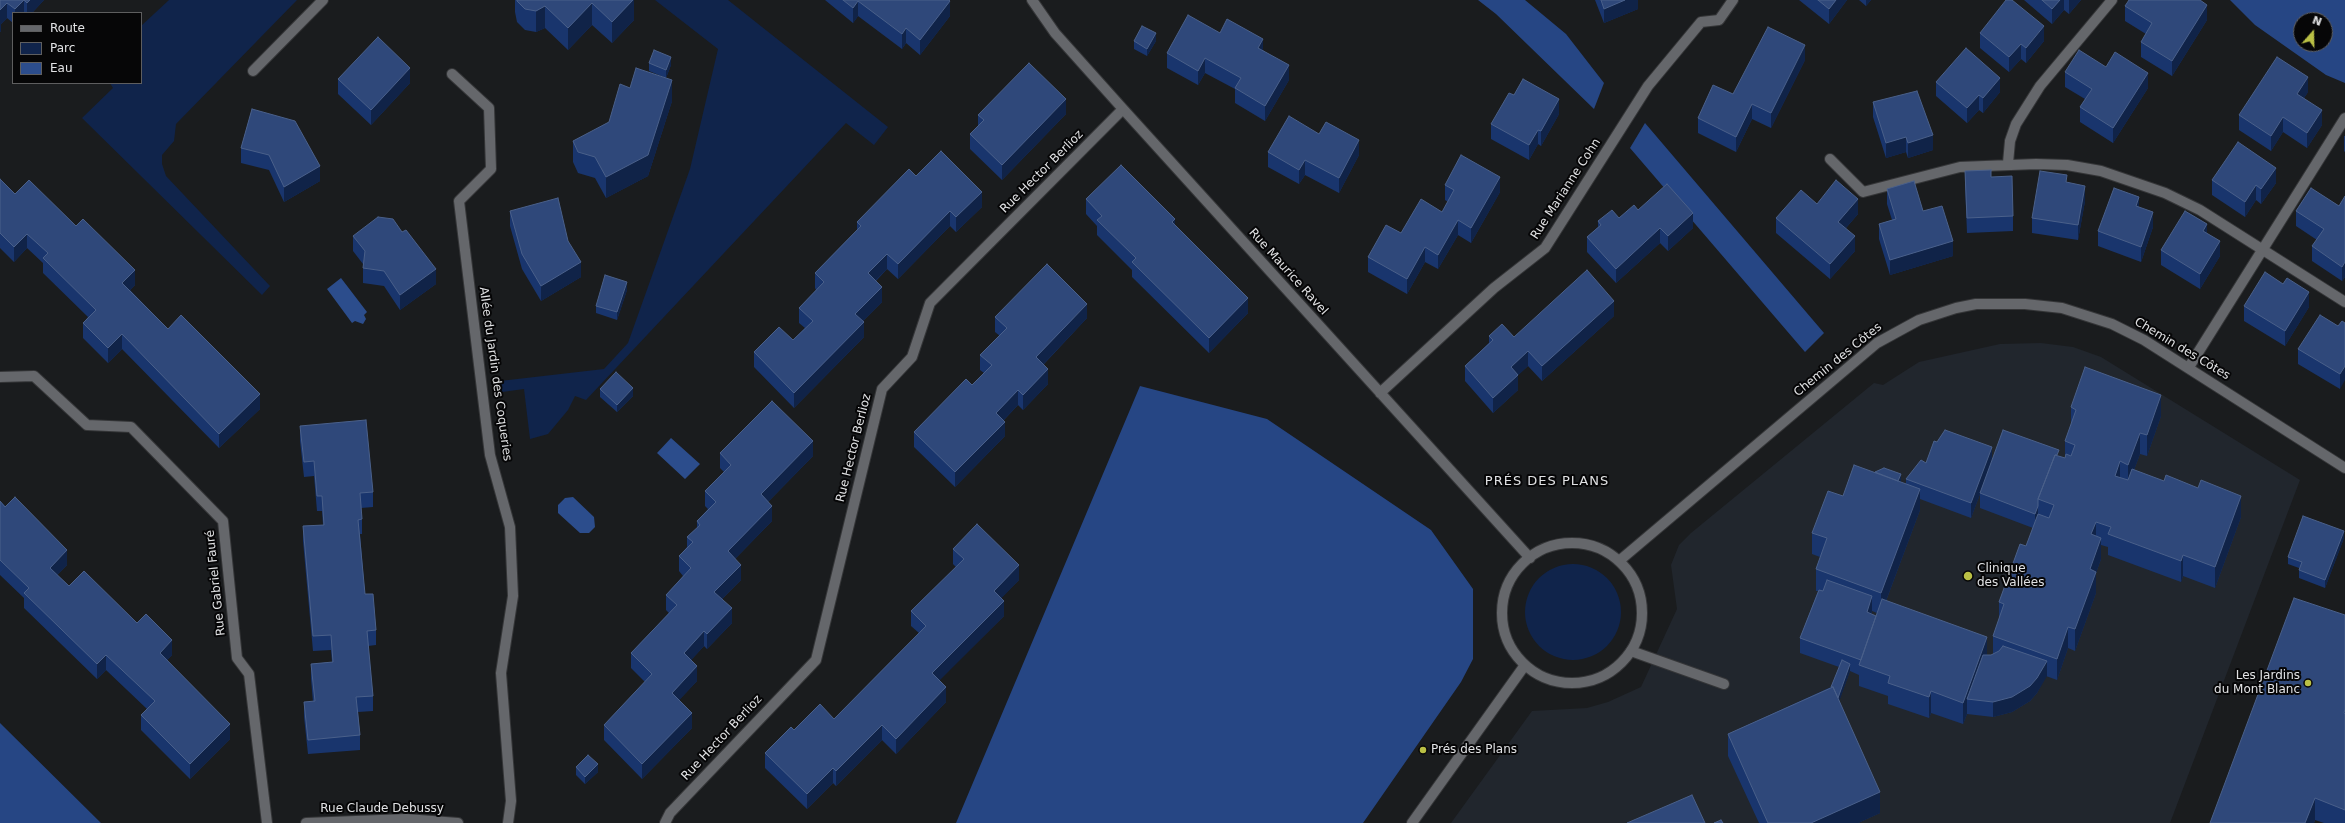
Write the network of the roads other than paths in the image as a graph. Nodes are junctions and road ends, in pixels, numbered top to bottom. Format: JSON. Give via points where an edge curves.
{"nodes":[{"id":1,"x":323,"y":0,"type":"edge"},
{"id":2,"x":1032,"y":0,"type":"edge"},
{"id":3,"x":1733,"y":0,"type":"edge"},
{"id":4,"x":2112,"y":0,"type":"edge"},
{"id":5,"x":253,"y":71,"type":"dead end"},
{"id":6,"x":452,"y":74,"type":"dead end"},
{"id":7,"x":1123,"y":109,"type":"junction"},
{"id":8,"x":2345,"y":118,"type":"edge"},
{"id":9,"x":1830,"y":159,"type":"dead end"},
{"id":10,"x":2008,"y":163,"type":"junction"},
{"id":11,"x":2262,"y":248,"type":"junction"},
{"id":12,"x":2345,"y":302,"type":"edge"},
{"id":13,"x":2189,"y":367,"type":"junction"},
{"id":14,"x":0,"y":377,"type":"edge"},
{"id":15,"x":1380,"y":393,"type":"junction"},
{"id":16,"x":2345,"y":468,"type":"edge"},
{"id":17,"x":1530,"y":558,"type":"junction"},
{"id":18,"x":1618,"y":561,"type":"junction"},
{"id":19,"x":1631,"y":651,"type":"junction"},
{"id":20,"x":1525,"y":665,"type":"junction"},
{"id":21,"x":1724,"y":684,"type":"dead end"},
{"id":22,"x":267,"y":823,"type":"edge"},
{"id":23,"x":306,"y":823,"type":"edge"},
{"id":24,"x":458,"y":823,"type":"edge"},
{"id":25,"x":508,"y":823,"type":"edge"},
{"id":26,"x":665,"y":823,"type":"edge"},
{"id":27,"x":1412,"y":823,"type":"edge"}],
"edges":[{"from":1,"to":5,"type":"street"},
{"from":2,"to":7,"type":"street","name":"Rue Maurice Ravel","via":[[1055,33]]},
{"from":3,"to":15,"type":"street","name":"Rue Marianne Cohn","via":[[1719,20],[1701,22],[1648,86],[1545,248],[1494,288]]},
{"from":4,"to":10,"type":"street","via":[[2040,86],[2016,124],[2010,141]]},
{"from":6,"to":25,"type":"street","name":"Allée du Jardin des Coqueries","via":[[489,108],[491,168],[459,201],[490,455],[510,527],[513,596],[501,673],[511,800]]},
{"from":7,"to":15,"type":"street","name":"Rue Maurice Ravel"},
{"from":7,"to":26,"type":"street","name":"Rue Hector Berlioz","via":[[930,303],[912,357],[882,389],[816,660],[688,793],[670,813]]},
{"from":8,"to":11,"type":"street"},
{"from":9,"to":10,"type":"street","via":[[1863,192],[1960,167]]},
{"from":10,"to":11,"type":"street","via":[[2067,165],[2101,171],[2134,181],[2200,210]]},
{"from":11,"to":12,"type":"street"},
{"from":11,"to":13,"type":"street"},
{"from":13,"to":16,"type":"street","name":"Chemin des Côtes"},
{"from":13,"to":18,"type":"street","name":"Chemin des Côtes","via":[[2127,330],[2098,318],[2062,308],[1991,303],[1936,314],[1906,326],[1876,343]]},
{"from":14,"to":22,"type":"street","name":"Rue Gabriel Fauré","via":[[34,376],[87,425],[131,427],[223,521],[237,658],[249,674]]},
{"from":15,"to":17,"type":"street","name":"Rue Maurice Ravel"},
{"from":17,"to":18,"type":"street","via":[[1553,546],[1579,544],[1596,548]]},
{"from":17,"to":20,"type":"street","via":[[1510,581],[1502,610],[1507,640]]},
{"from":18,"to":19,"type":"street","via":[[1632,578],[1640,598],[1640,631]]},
{"from":19,"to":20,"type":"street","via":[[1609,672],[1581,682],[1551,680]]},
{"from":19,"to":21,"type":"street"},
{"from":20,"to":27,"type":"street"},
{"from":23,"to":24,"type":"street","name":"Rue Claude Debussy","via":[[406,819]]}]}
